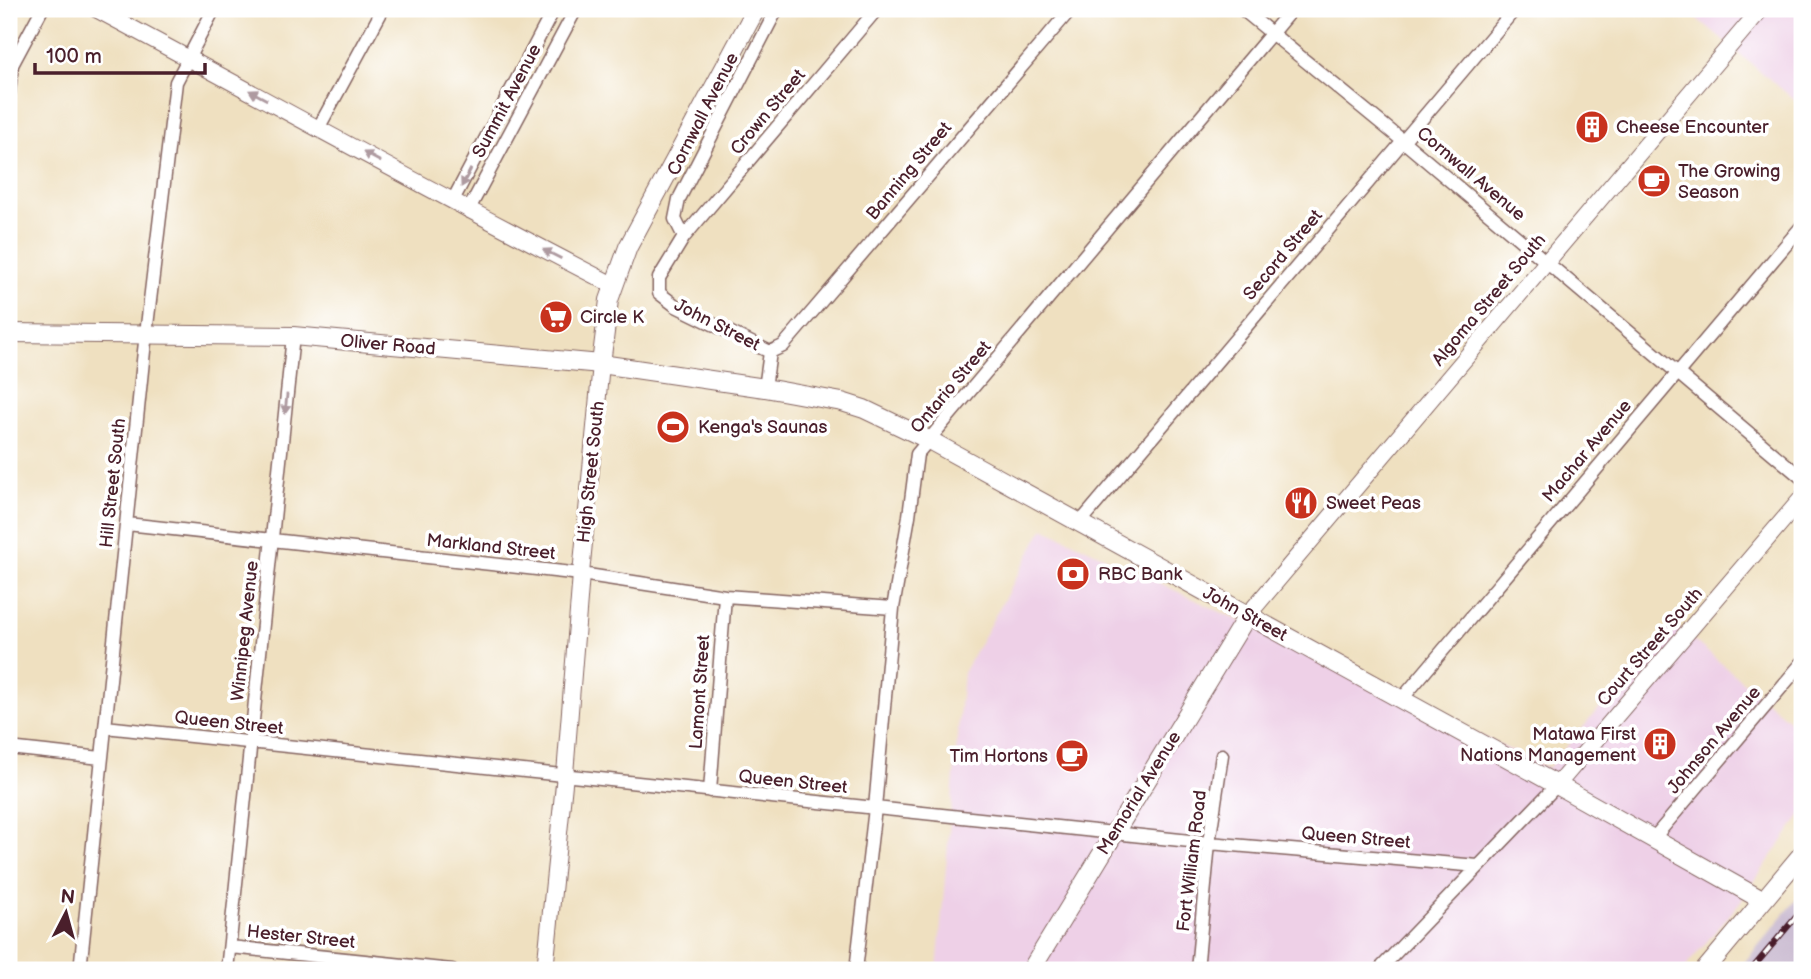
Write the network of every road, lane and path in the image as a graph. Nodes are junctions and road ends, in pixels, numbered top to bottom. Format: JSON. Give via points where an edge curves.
{"nodes":[{"id":1,"x":41,"y":9,"type":"edge"},
{"id":2,"x":96,"y":9,"type":"edge"},
{"id":3,"x":214,"y":9,"type":"edge"},
{"id":4,"x":383,"y":9,"type":"edge"},
{"id":5,"x":554,"y":9,"type":"edge"},
{"id":6,"x":576,"y":9,"type":"edge"},
{"id":7,"x":757,"y":9,"type":"edge"},
{"id":8,"x":777,"y":9,"type":"edge"},
{"id":9,"x":877,"y":9,"type":"edge"},
{"id":10,"x":1071,"y":9,"type":"edge"},
{"id":11,"x":1242,"y":9,"type":"edge"},
{"id":12,"x":1292,"y":9,"type":"edge"},
{"id":13,"x":1515,"y":9,"type":"edge"},
{"id":14,"x":1761,"y":9,"type":"edge"},
{"id":15,"x":1273,"y":32,"type":"junction"},
{"id":16,"x":188,"y":57,"type":"junction"},
{"id":17,"x":9,"y":93,"type":"edge"},
{"id":18,"x":318,"y":127,"type":"junction"},
{"id":19,"x":1403,"y":141,"type":"junction"},
{"id":20,"x":452,"y":202,"type":"junction"},
{"id":21,"x":468,"y":211,"type":"junction"},
{"id":22,"x":1802,"y":226,"type":"edge"},
{"id":23,"x":684,"y":237,"type":"junction"},
{"id":24,"x":1546,"y":261,"type":"junction"},
{"id":25,"x":613,"y":285,"type":"junction"},
{"id":26,"x":9,"y":333,"type":"edge"},
{"id":27,"x":147,"y":334,"type":"junction"},
{"id":28,"x":292,"y":336,"type":"junction"},
{"id":29,"x":770,"y":352,"type":"junction"},
{"id":30,"x":601,"y":364,"type":"junction"},
{"id":31,"x":1677,"y":372,"type":"junction"},
{"id":32,"x":765,"y":387,"type":"junction"},
{"id":33,"x":929,"y":440,"type":"junction"},
{"id":34,"x":1802,"y":478,"type":"edge"},
{"id":35,"x":1802,"y":498,"type":"edge"},
{"id":36,"x":127,"y":524,"type":"junction"},
{"id":37,"x":1079,"y":524,"type":"junction"},
{"id":38,"x":272,"y":540,"type":"junction"},
{"id":39,"x":581,"y":574,"type":"junction"},
{"id":40,"x":725,"y":596,"type":"junction"},
{"id":41,"x":893,"y":608,"type":"junction"},
{"id":42,"x":1247,"y":616,"type":"junction"},
{"id":43,"x":1802,"y":663,"type":"edge"},
{"id":44,"x":1401,"y":700,"type":"junction"},
{"id":45,"x":105,"y":727,"type":"junction"},
{"id":46,"x":251,"y":743,"type":"junction"},
{"id":47,"x":9,"y":748,"type":"edge"},
{"id":48,"x":1222,"y":755,"type":"dead end"},
{"id":49,"x":101,"y":758,"type":"junction"},
{"id":50,"x":565,"y":774,"type":"junction"},
{"id":51,"x":1557,"y":785,"type":"junction"},
{"id":52,"x":710,"y":791,"type":"junction"},
{"id":53,"x":875,"y":808,"type":"junction"},
{"id":54,"x":1114,"y":832,"type":"junction"},
{"id":55,"x":1653,"y":839,"type":"junction"},
{"id":56,"x":1209,"y":843,"type":"junction"},
{"id":57,"x":1802,"y":854,"type":"edge"},
{"id":58,"x":1478,"y":866,"type":"junction"},
{"id":59,"x":1762,"y":900,"type":"junction"},
{"id":60,"x":230,"y":947,"type":"junction"},
{"id":61,"x":80,"y":970,"type":"edge"},
{"id":62,"x":227,"y":970,"type":"edge"},
{"id":63,"x":452,"y":970,"type":"edge"},
{"id":64,"x":545,"y":970,"type":"edge"},
{"id":65,"x":856,"y":970,"type":"edge"},
{"id":66,"x":1031,"y":970,"type":"edge"},
{"id":67,"x":1197,"y":970,"type":"edge"},
{"id":68,"x":1379,"y":970,"type":"edge"},
{"id":69,"x":1704,"y":970,"type":"edge"}],
"edges":[{"from":1,"to":17,"type":"street","via":[[12,65]]},
{"from":2,"to":16,"type":"street"},
{"from":3,"to":16,"type":"street","name":"Hill Street South"},
{"from":4,"to":18,"type":"street"},
{"from":5,"to":20,"type":"street","name":"Summit Avenue","one_way":true},
{"from":6,"to":21,"type":"street","name":"Summit Avenue"},
{"from":7,"to":25,"type":"main road","name":"High Street South","via":[[628,247]]},
{"from":8,"to":23,"type":"street","name":"Cornwall Avenue","via":[[679,199],[675,219]]},
{"from":9,"to":23,"type":"street","name":"Crown Street"},
{"from":10,"to":29,"type":"street","name":"Banning Street","via":[[783,346]]},
{"from":11,"to":15,"type":"street","name":"Cornwall Avenue"},
{"from":12,"to":15,"type":"street","name":"Ontario Street"},
{"from":13,"to":19,"type":"street","name":"Secord Street"},
{"from":14,"to":24,"type":"street","name":"Algoma Street South"},
{"from":15,"to":19,"type":"street","name":"Cornwall Avenue"},
{"from":15,"to":33,"type":"street","name":"Ontario Street"},
{"from":18,"to":16,"type":"street","one_way":true},
{"from":16,"to":27,"type":"street","name":"Hill Street South","via":[[176,82]]},
{"from":20,"to":18,"type":"street","one_way":true},
{"from":19,"to":24,"type":"street","name":"Cornwall Avenue"},
{"from":19,"to":37,"type":"street","name":"Secord Street"},
{"from":20,"to":21,"type":"street"},
{"from":25,"to":21,"type":"street","one_way":true},
{"from":22,"to":31,"type":"street","name":"Machar Avenue"},
{"from":23,"to":29,"type":"street","name":"John Street","via":[[659,278],[659,293],[676,306]]},
{"from":24,"to":31,"type":"street","name":"Cornwall Avenue"},
{"from":24,"to":42,"type":"street","name":"Algoma Street South"},
{"from":25,"to":30,"type":"main road","name":"High Street South"},
{"from":26,"to":27,"type":"main road","name":"Oliver Road"},
{"from":27,"to":28,"type":"main road","name":"Oliver Road"},
{"from":27,"to":36,"type":"street","name":"Hill Street South"},
{"from":28,"to":30,"type":"main road","name":"Oliver Road"},
{"from":28,"to":38,"type":"street","name":"Winnipeg Avenue","one_way":true},
{"from":29,"to":32,"type":"street","name":"John Street"},
{"from":30,"to":32,"type":"main road","name":"Oliver Road"},
{"from":30,"to":39,"type":"street","name":"High Street South"},
{"from":31,"to":34,"type":"street","name":"Cornwall Avenue"},
{"from":31,"to":44,"type":"street","name":"Machar Avenue"},
{"from":32,"to":33,"type":"main road","name":"John Street","via":[[864,409]]},
{"from":33,"to":37,"type":"main road","name":"John Street"},
{"from":33,"to":41,"type":"street","name":"Ontario Street","via":[[917,454]]},
{"from":35,"to":51,"type":"street","name":"Court Street South"},
{"from":36,"to":38,"type":"street","name":"Markland Street"},
{"from":36,"to":45,"type":"street","name":"Hill Street South"},
{"from":37,"to":42,"type":"main road","name":"John Street"},
{"from":38,"to":39,"type":"street","name":"Markland Street"},
{"from":38,"to":46,"type":"street","name":"Winnipeg Avenue"},
{"from":39,"to":40,"type":"street","name":"Markland Street"},
{"from":39,"to":50,"type":"street","name":"High Street South"},
{"from":40,"to":41,"type":"street","name":"Markland Street"},
{"from":40,"to":52,"type":"street","name":"Lamont Street"},
{"from":41,"to":53,"type":"street","name":"Ontario Street"},
{"from":42,"to":44,"type":"main road","name":"John Street"},
{"from":42,"to":54,"type":"main road","name":"Memorial Avenue"},
{"from":43,"to":55,"type":"street","name":"Johnson Avenue"},
{"from":44,"to":51,"type":"main road","name":"John Street"},
{"from":45,"to":46,"type":"street","name":"Queen Street"},
{"from":45,"to":49,"type":"street","name":"Hill Street South"},
{"from":46,"to":50,"type":"street","name":"Queen Street"},
{"from":46,"to":60,"type":"street","name":"Winnipeg Avenue"},
{"from":47,"to":49,"type":"street"},
{"from":48,"to":56,"type":"street","name":"Fort William Road"},
{"from":49,"to":61,"type":"street","name":"Hill Street South"},
{"from":50,"to":52,"type":"street","name":"Queen Street"},
{"from":50,"to":64,"type":"street","name":"High Street South"},
{"from":51,"to":55,"type":"main road","name":"John Street"},
{"from":51,"to":58,"type":"street","name":"Court Street South"},
{"from":52,"to":53,"type":"street","name":"Queen Street"},
{"from":53,"to":54,"type":"street","name":"Queen Street"},
{"from":53,"to":65,"type":"street","name":"Ontario Street"},
{"from":54,"to":56,"type":"street","name":"Queen Street"},
{"from":54,"to":66,"type":"main road","name":"Memorial Avenue"},
{"from":55,"to":59,"type":"main road","name":"John Street"},
{"from":56,"to":58,"type":"street","name":"Queen Street"},
{"from":56,"to":67,"type":"street","name":"Fort William Road"},
{"from":57,"to":59,"type":"main road"},
{"from":58,"to":68,"type":"street","name":"Court Street South"},
{"from":59,"to":69,"type":"main road"},
{"from":60,"to":62,"type":"street","name":"Winnipeg Avenue"},
{"from":60,"to":63,"type":"street","name":"Hester Street"}]}
